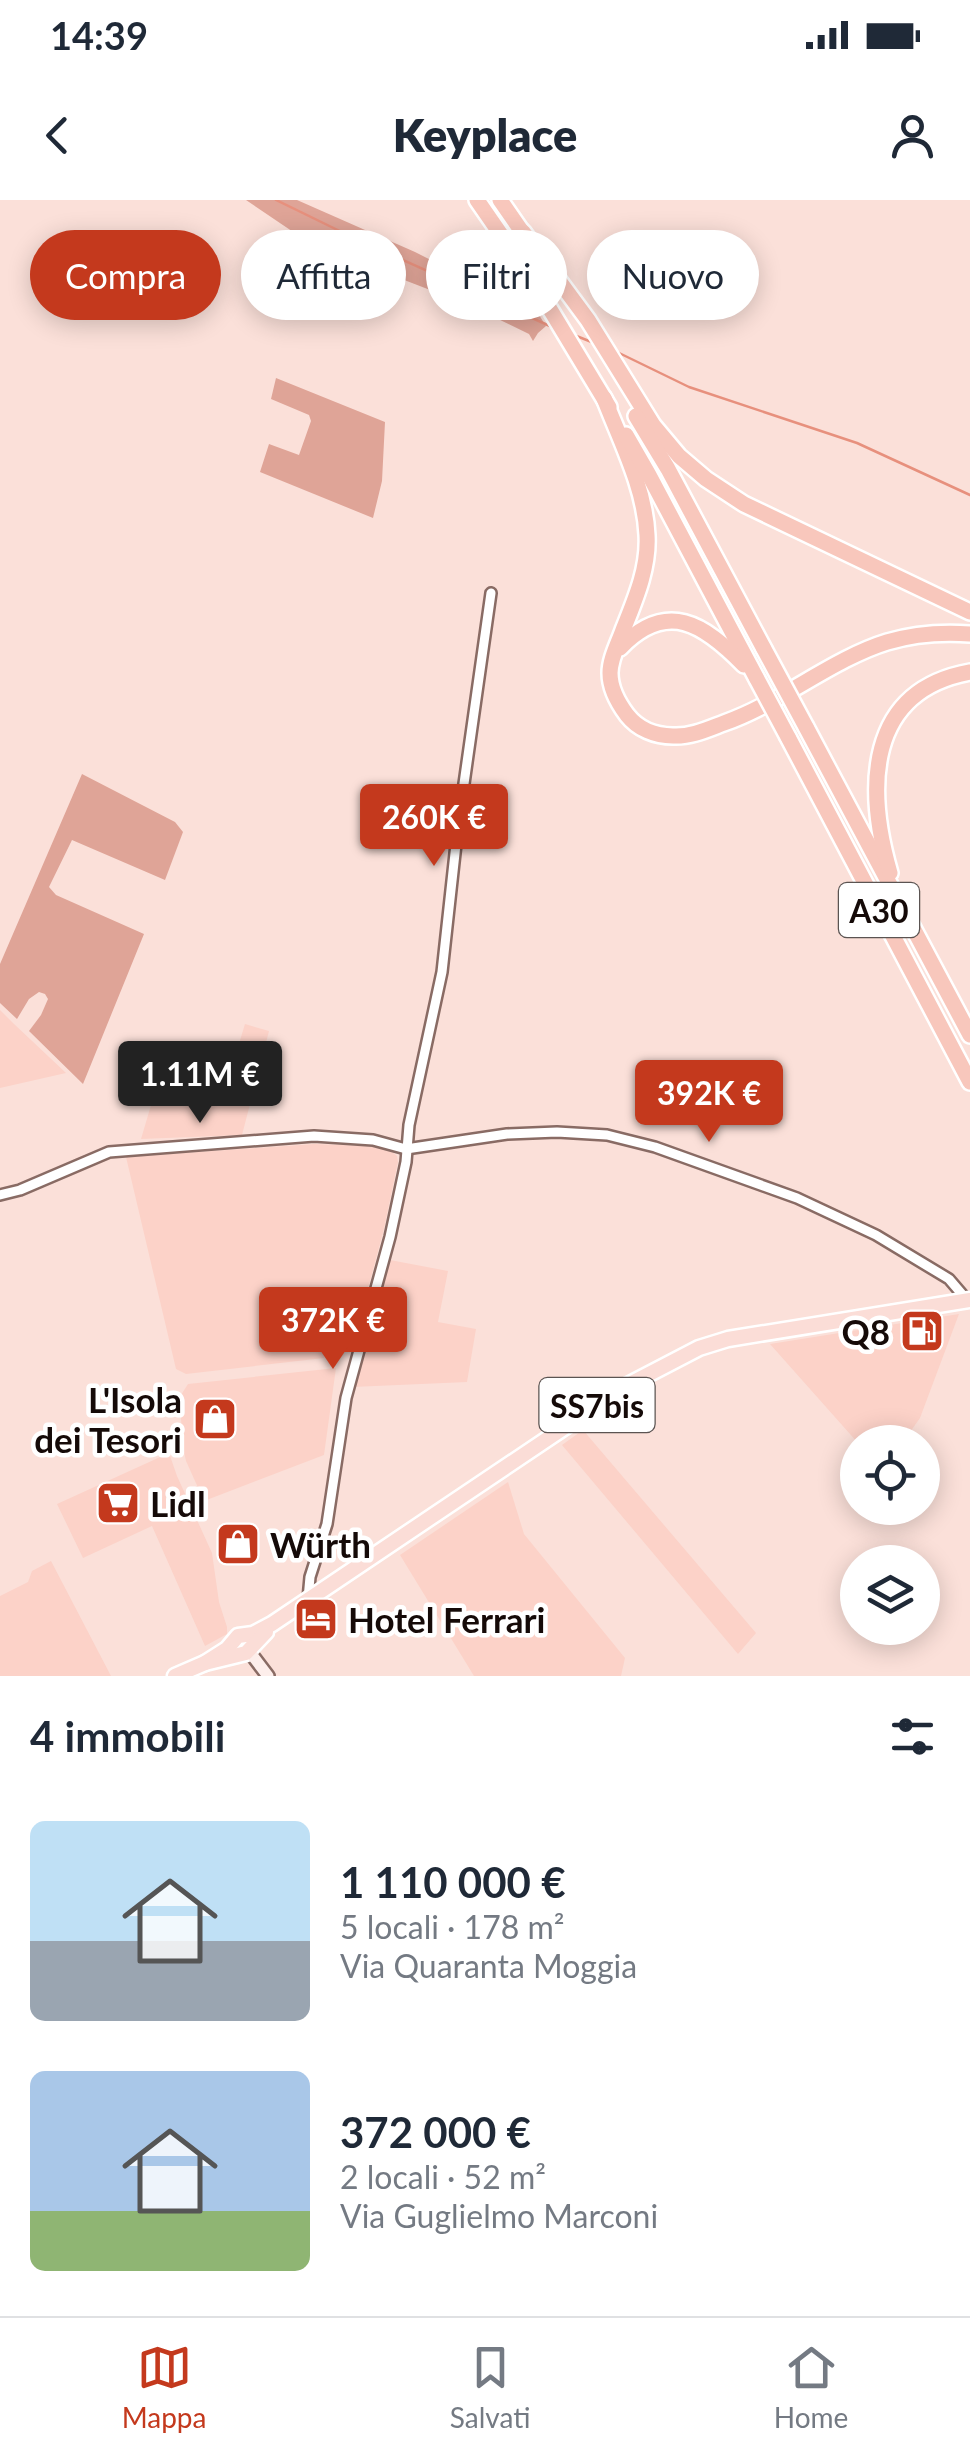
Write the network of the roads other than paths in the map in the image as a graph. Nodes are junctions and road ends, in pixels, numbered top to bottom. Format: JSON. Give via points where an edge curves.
{"nodes":[{"id":1,"x":478,"y":200,"type":"edge"},
{"id":2,"x":500,"y":200,"type":"edge"},
{"id":3,"x":620,"y":379,"type":"junction"},
{"id":4,"x":604,"y":398,"type":"junction"},
{"id":5,"x":492,"y":593,"type":"dead end"},
{"id":6,"x":970,"y":612,"type":"edge"},
{"id":7,"x":970,"y":634,"type":"edge"},
{"id":8,"x":614,"y":654,"type":"junction"},
{"id":9,"x":970,"y":672,"type":"edge"},
{"id":10,"x":757,"y":678,"type":"junction"},
{"id":11,"x":898,"y":901,"type":"junction"},
{"id":12,"x":970,"y":1035,"type":"edge"},
{"id":13,"x":970,"y":1082,"type":"edge"},
{"id":14,"x":406,"y":1150,"type":"junction"},
{"id":15,"x":0,"y":1195,"type":"edge"},
{"id":16,"x":968,"y":1300,"type":"edge"},
{"id":17,"x":308,"y":1599,"type":"junction"},
{"id":18,"x":244,"y":1646,"type":"junction"},
{"id":19,"x":175,"y":1676,"type":"edge"},
{"id":20,"x":268,"y":1676,"type":"edge"}],
"edges":[{"from":1,"to":4,"type":"highway","number":"A30"},
{"from":2,"to":3,"type":"highway"},
{"from":3,"to":6,"type":"highway","via":[[679,456],[706,479],[744,504]]},
{"from":3,"to":11,"type":"highway","number":"A30","bridge":true},
{"from":4,"to":8,"type":"highway","via":[[638,487],[648,535],[640,587]]},
{"from":4,"to":10,"type":"highway","number":"A30"},
{"from":5,"to":14,"type":"street","via":[[442,972]]},
{"from":7,"to":8,"type":"highway","via":[[887,642],[751,712],[680,736],[654,734],[631,720],[611,682]]},
{"from":8,"to":10,"type":"highway","via":[[643,628],[689,623],[716,637]]},
{"from":9,"to":11,"type":"highway","via":[[938,680],[904,705],[882,743],[877,811]]},
{"from":10,"to":13,"type":"highway","number":"A30","bridge":true},
{"from":11,"to":12,"type":"highway","number":"A30"},
{"from":14,"to":15,"type":"street","via":[[314,1136],[110,1152]]},
{"from":14,"to":16,"type":"street","via":[[557,1132],[656,1146],[876,1235],[948,1279]]},
{"from":14,"to":17,"type":"street","via":[[346,1398]]},
{"from":16,"to":17,"type":"main road","number":"SS7bis","via":[[699,1348],[626,1386]]},
{"from":17,"to":18,"type":"main road","number":"SS7bis"},
{"from":18,"to":19,"type":"main road","number":"SS7bis"},
{"from":18,"to":20,"type":"street"}]}
